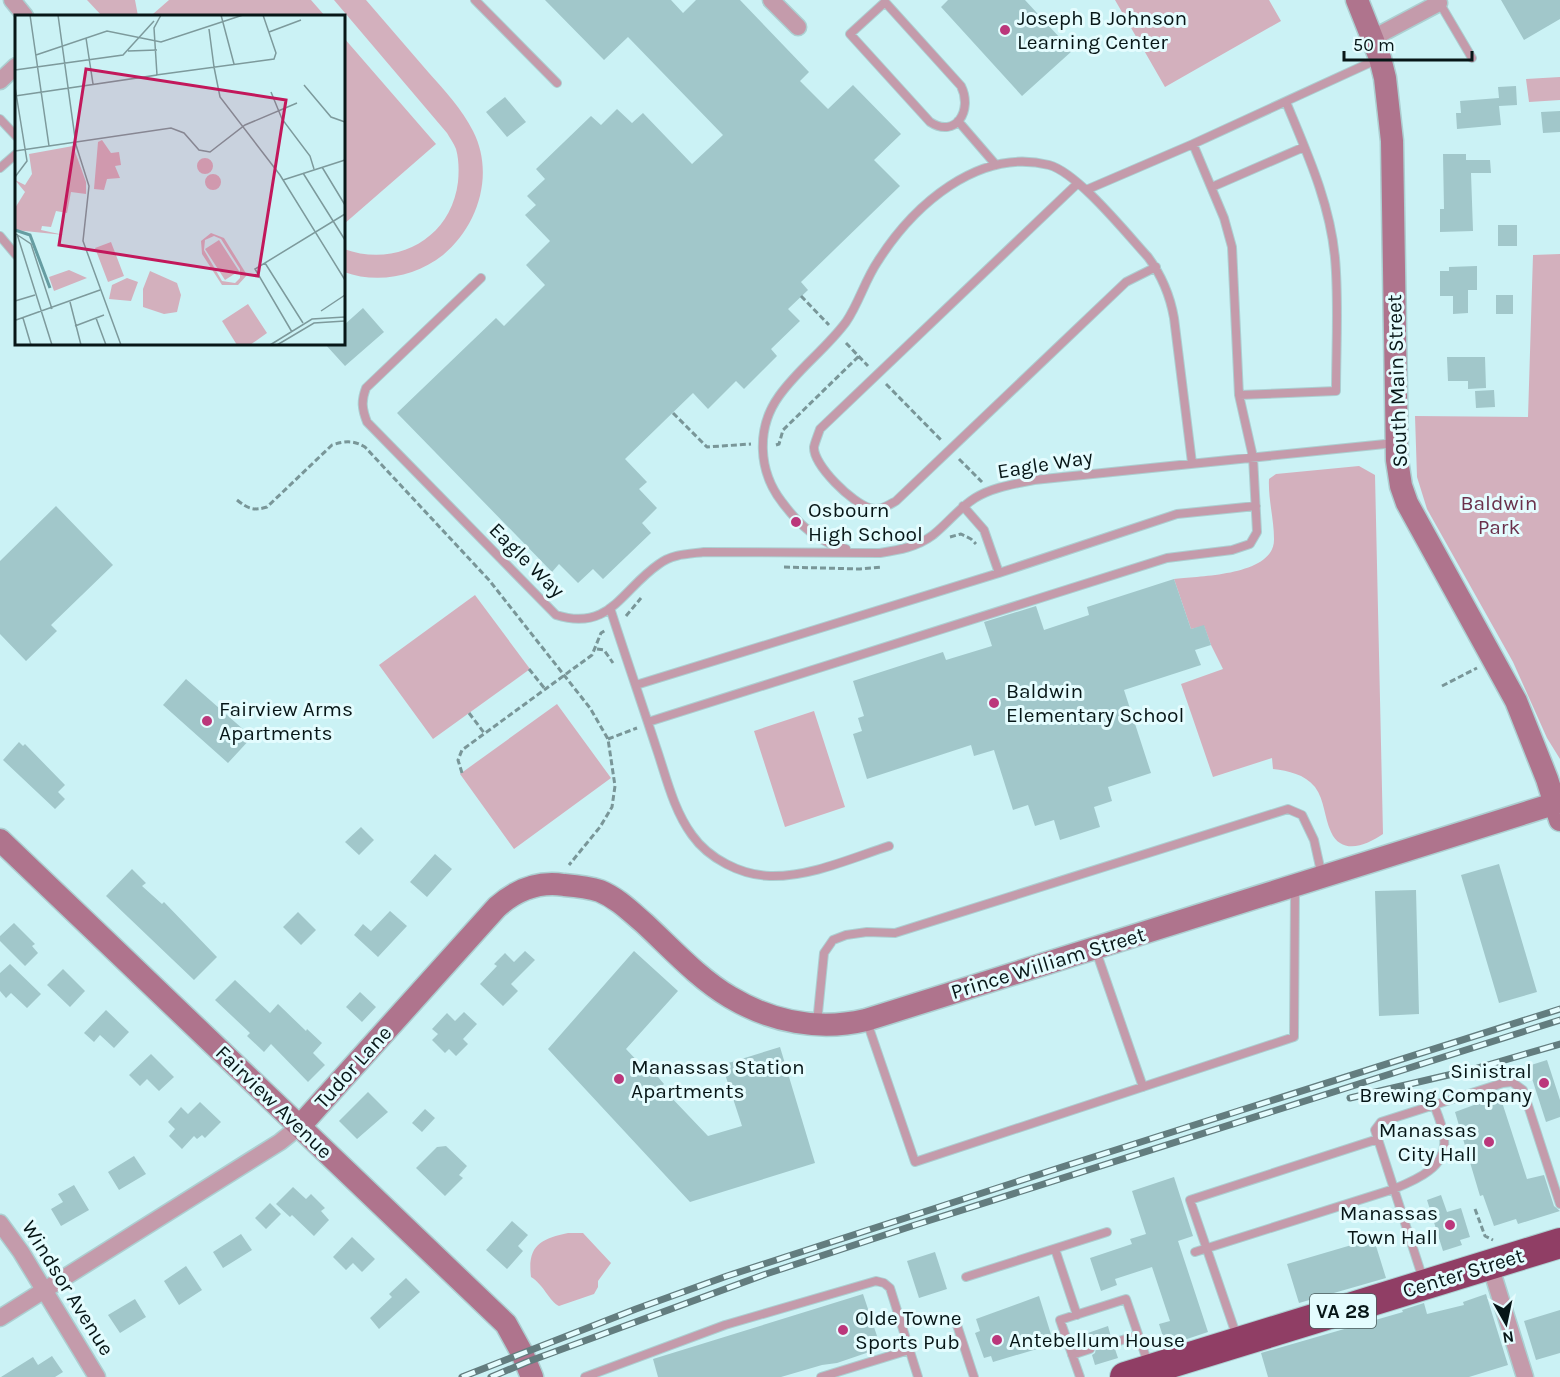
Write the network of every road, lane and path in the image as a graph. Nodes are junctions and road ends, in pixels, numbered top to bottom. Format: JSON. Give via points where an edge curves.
{"nodes":[{"id":1,"x":12,"y":0,"type":"edge"},
{"id":2,"x":475,"y":0,"type":"edge"},
{"id":3,"x":1357,"y":0,"type":"edge"},
{"id":4,"x":778,"y":2,"type":"edge"},
{"id":5,"x":1438,"y":2,"type":"edge"},
{"id":6,"x":23,"y":15,"type":"edge"},
{"id":7,"x":798,"y":27,"type":"dead end"},
{"id":8,"x":1377,"y":48,"type":"junction"},
{"id":9,"x":1472,"y":58,"type":"dead end"},
{"id":10,"x":15,"y":67,"type":"edge"},
{"id":11,"x":0,"y":81,"type":"edge"},
{"id":12,"x":557,"y":82,"type":"dead end"},
{"id":13,"x":1286,"y":102,"type":"junction"},
{"id":14,"x":0,"y":119,"type":"edge"},
{"id":15,"x":958,"y":121,"type":"junction"},
{"id":16,"x":15,"y":135,"type":"edge"},
{"id":17,"x":1193,"y":144,"type":"junction"},
{"id":18,"x":1304,"y":147,"type":"junction"},
{"id":19,"x":15,"y":155,"type":"edge"},
{"id":20,"x":996,"y":165,"type":"junction"},
{"id":21,"x":0,"y":168,"type":"edge"},
{"id":22,"x":1078,"y":183,"type":"junction"},
{"id":23,"x":1212,"y":187,"type":"junction"},
{"id":24,"x":1086,"y":190,"type":"junction"},
{"id":25,"x":0,"y":236,"type":"edge"},
{"id":26,"x":15,"y":254,"type":"edge"},
{"id":27,"x":1156,"y":267,"type":"junction"},
{"id":28,"x":481,"y":278,"type":"dead end"},
{"id":29,"x":801,"y":296,"type":"dead end"},
{"id":30,"x":837,"y":334,"type":"junction"},
{"id":31,"x":876,"y":374,"type":"junction"},
{"id":32,"x":1239,"y":395,"type":"junction"},
{"id":33,"x":1397,"y":443,"type":"junction"},
{"id":34,"x":950,"y":449,"type":"junction"},
{"id":35,"x":1253,"y":458,"type":"junction"},
{"id":36,"x":1192,"y":463,"type":"junction"},
{"id":37,"x":990,"y":491,"type":"junction"},
{"id":38,"x":237,"y":500,"type":"dead end"},
{"id":39,"x":963,"y":506,"type":"junction"},
{"id":40,"x":1256,"y":506,"type":"junction"},
{"id":41,"x":858,"y":552,"type":"junction"},
{"id":42,"x":999,"y":573,"type":"junction"},
{"id":43,"x":610,"y":608,"type":"junction"},
{"id":44,"x":601,"y":633,"type":"dead end"},
{"id":45,"x":596,"y":649,"type":"junction"},
{"id":46,"x":617,"y":668,"type":"dead end"},
{"id":47,"x":529,"y":669,"type":"dead end"},
{"id":48,"x":1474,"y":670,"type":"dead end"},
{"id":49,"x":565,"y":675,"type":"junction"},
{"id":50,"x":636,"y":685,"type":"junction"},
{"id":51,"x":1442,"y":686,"type":"dead end"},
{"id":52,"x":545,"y":689,"type":"junction"},
{"id":53,"x":469,"y":713,"type":"dead end"},
{"id":54,"x":635,"y":720,"type":"dead end"},
{"id":55,"x":648,"y":722,"type":"junction"},
{"id":56,"x":485,"y":734,"type":"junction"},
{"id":57,"x":608,"y":739,"type":"junction"},
{"id":58,"x":462,"y":773,"type":"dead end"},
{"id":59,"x":1558,"y":808,"type":"edge"},
{"id":60,"x":0,"y":840,"type":"edge"},
{"id":61,"x":889,"y":846,"type":"dead end"},
{"id":62,"x":1322,"y":877,"type":"junction"},
{"id":63,"x":566,"y":885,"type":"junction"},
{"id":64,"x":1295,"y":885,"type":"junction"},
{"id":65,"x":1095,"y":948,"type":"junction"},
{"id":66,"x":866,"y":1020,"type":"junction"},
{"id":67,"x":816,"y":1026,"type":"junction"},
{"id":68,"x":1143,"y":1087,"type":"junction"},
{"id":69,"x":1434,"y":1105,"type":"junction"},
{"id":70,"x":300,"y":1126,"type":"junction"},
{"id":71,"x":1378,"y":1139,"type":"junction"},
{"id":72,"x":1394,"y":1189,"type":"junction"},
{"id":73,"x":1560,"y":1204,"type":"edge"},
{"id":74,"x":1475,"y":1209,"type":"dead end"},
{"id":75,"x":0,"y":1223,"type":"edge"},
{"id":76,"x":1107,"y":1232,"type":"dead end"},
{"id":77,"x":1560,"y":1243,"type":"edge"},
{"id":78,"x":1206,"y":1248,"type":"junction"},
{"id":79,"x":1055,"y":1249,"type":"junction"},
{"id":80,"x":1487,"y":1250,"type":"junction"},
{"id":81,"x":1195,"y":1252,"type":"dead end"},
{"id":82,"x":966,"y":1277,"type":"dead end"},
{"id":83,"x":1425,"y":1285,"type":"junction"},
{"id":84,"x":44,"y":1290,"type":"junction"},
{"id":85,"x":1077,"y":1315,"type":"junction"},
{"id":86,"x":0,"y":1317,"type":"edge"},
{"id":87,"x":956,"y":1322,"type":"dead end"},
{"id":88,"x":1138,"y":1335,"type":"junction"},
{"id":89,"x":1113,"y":1343,"type":"dead end"},
{"id":90,"x":1239,"y":1343,"type":"junction"},
{"id":91,"x":1090,"y":1349,"type":"dead end"},
{"id":92,"x":909,"y":1350,"type":"junction"},
{"id":93,"x":1072,"y":1355,"type":"junction"},
{"id":94,"x":1137,"y":1373,"type":"edge"},
{"id":95,"x":97,"y":1377,"type":"edge"},
{"id":96,"x":532,"y":1377,"type":"edge"},
{"id":97,"x":585,"y":1377,"type":"edge"},
{"id":98,"x":821,"y":1377,"type":"edge"},
{"id":99,"x":918,"y":1377,"type":"edge"},
{"id":100,"x":974,"y":1377,"type":"edge"},
{"id":101,"x":1080,"y":1377,"type":"edge"},
{"id":102,"x":1525,"y":1377,"type":"edge"}],
"edges":[{"from":1,"to":6,"type":"street"},
{"from":2,"to":12,"type":"lane"},
{"from":3,"to":8,"type":"street","name":"South Main Street"},
{"from":4,"to":7,"type":"street"},
{"from":5,"to":8,"type":"street"},
{"from":5,"to":9,"type":"lane"},
{"from":8,"to":13,"type":"lane"},
{"from":8,"to":33,"type":"street","name":"South Main Street","via":[[1385,78],[1392,141]]},
{"from":10,"to":11,"type":"street"},
{"from":13,"to":17,"type":"lane"},
{"from":13,"to":18,"type":"lane"},
{"from":14,"to":16,"type":"lane"},
{"from":15,"to":15,"type":"lane","via":[[966,103],[961,86],[885,2],[850,34],[930,122],[942,128]]},
{"from":15,"to":20,"type":"lane"},
{"from":17,"to":23,"type":"lane"},
{"from":17,"to":24,"type":"lane"},
{"from":18,"to":23,"type":"lane"},
{"from":18,"to":32,"type":"lane","via":[[1324,201],[1335,258],[1336,391]]},
{"from":19,"to":21,"type":"lane"},
{"from":20,"to":22,"type":"lane","via":[[1050,165]]},
{"from":20,"to":30,"type":"lane","via":[[968,175],[920,210],[876,263],[853,312]]},
{"from":22,"to":24,"type":"lane"},
{"from":22,"to":31,"type":"lane"},
{"from":23,"to":32,"type":"lane","via":[[1232,247]]},
{"from":24,"to":27,"type":"lane"},
{"from":25,"to":26,"type":"lane"},
{"from":27,"to":34,"type":"lane","via":[[1125,282]]},
{"from":27,"to":36,"type":"lane","via":[[1171,300]]},
{"from":28,"to":43,"type":"lane","name":"Eagle Way","via":[[366,388],[362,410],[367,422],[556,615],[586,620]]},
{"from":29,"to":30,"type":"path"},
{"from":30,"to":31,"type":"path"},
{"from":30,"to":41,"type":"lane","via":[[778,398],[765,427],[763,456],[776,494],[800,524],[818,539]]},
{"from":31,"to":34,"type":"path"},
{"from":31,"to":34,"type":"lane","via":[[820,429],[814,448],[818,463],[843,489],[857,502],[884,508]]},
{"from":32,"to":35,"type":"lane"},
{"from":33,"to":35,"type":"lane","name":"Eagle Way"},
{"from":33,"to":59,"type":"street","name":"South Main Street","via":[[1399,474],[1407,503],[1516,701]]},
{"from":34,"to":37,"type":"path"},
{"from":35,"to":36,"type":"lane","name":"Eagle Way"},
{"from":35,"to":40,"type":"lane"},
{"from":36,"to":37,"type":"lane","name":"Eagle Way","via":[[1034,480]]},
{"from":37,"to":39,"type":"lane","name":"Eagle Way"},
{"from":38,"to":49,"type":"path","via":[[256,511],[267,507],[332,445],[355,441],[365,447],[489,580]]},
{"from":39,"to":41,"type":"lane","name":"Eagle Way","via":[[921,543],[880,553]]},
{"from":39,"to":42,"type":"lane","via":[[984,530]]},
{"from":40,"to":42,"type":"lane","via":[[1177,514]]},
{"from":40,"to":55,"type":"lane","via":[[1257,532],[1244,547],[1167,558]]},
{"from":41,"to":43,"type":"lane","name":"Eagle Way","via":[[679,555],[660,563]]},
{"from":42,"to":50,"type":"lane"},
{"from":43,"to":50,"type":"lane"},
{"from":44,"to":45,"type":"path"},
{"from":45,"to":46,"type":"path","via":[[604,650]]},
{"from":45,"to":49,"type":"path"},
{"from":47,"to":52,"type":"path"},
{"from":48,"to":51,"type":"path"},
{"from":49,"to":52,"type":"path"},
{"from":49,"to":57,"type":"path"},
{"from":50,"to":55,"type":"lane"},
{"from":52,"to":56,"type":"path"},
{"from":53,"to":56,"type":"path"},
{"from":54,"to":57,"type":"path","via":[[637,728]]},
{"from":55,"to":61,"type":"lane","via":[[680,815],[707,852],[728,864],[748,873],[789,875]]},
{"from":56,"to":58,"type":"path","via":[[459,754]]},
{"from":57,"to":63,"type":"path","via":[[615,786],[612,807],[570,864]]},
{"from":59,"to":62,"type":"street","name":"Prince William Street"},
{"from":60,"to":70,"type":"street","name":"Fairview Avenue"},
{"from":62,"to":64,"type":"street","name":"Prince William Street"},
{"from":62,"to":67,"type":"lane","via":[[1314,840],[1302,815],[1288,809],[895,933],[846,935],[833,940],[824,953]]},
{"from":63,"to":67,"type":"street","name":"Prince William Street","via":[[599,891],[617,901],[700,974],[736,1000],[763,1014]]},
{"from":63,"to":70,"type":"street","name":"Tudor Lane","via":[[546,884],[508,897]]},
{"from":64,"to":65,"type":"street","name":"Prince William Street"},
{"from":64,"to":68,"type":"lane","via":[[1294,1037]]},
{"from":65,"to":66,"type":"street","name":"Prince William Street"},
{"from":65,"to":68,"type":"lane"},
{"from":66,"to":67,"type":"street","name":"Prince William Street"},
{"from":66,"to":68,"type":"lane","via":[[915,1162]]},
{"from":69,"to":71,"type":"lane","via":[[1381,1122],[1375,1130]]},
{"from":69,"to":72,"type":"lane","via":[[1444,1138],[1442,1153],[1425,1175]]},
{"from":69,"to":73,"type":"lane","via":[[1503,1083],[1512,1082],[1524,1090]]},
{"from":70,"to":84,"type":"street","name":"Tudor Lane"},
{"from":70,"to":96,"type":"street","name":"Fairview Avenue","via":[[506,1324]]},
{"from":71,"to":72,"type":"lane"},
{"from":71,"to":78,"type":"lane","via":[[1190,1200]]},
{"from":72,"to":78,"type":"lane"},
{"from":72,"to":83,"type":"lane"},
{"from":74,"to":80,"type":"path"},
{"from":75,"to":84,"type":"street","name":"Windsor Avenue"},
{"from":76,"to":79,"type":"lane"},
{"from":77,"to":80,"type":"highway","name":"Center Street","number":"VA 28"},
{"from":78,"to":81,"type":"lane"},
{"from":78,"to":90,"type":"lane"},
{"from":79,"to":82,"type":"lane"},
{"from":79,"to":85,"type":"lane"},
{"from":80,"to":83,"type":"highway","name":"Center Street","number":"VA 28"},
{"from":80,"to":102,"type":"street"},
{"from":83,"to":90,"type":"highway","name":"Center Street","number":"VA 28"},
{"from":84,"to":86,"type":"street","name":"Tudor Lane"},
{"from":84,"to":95,"type":"street","name":"Windsor Avenue"},
{"from":85,"to":88,"type":"lane","via":[[1125,1299]]},
{"from":85,"to":93,"type":"lane","via":[[1060,1320]]},
{"from":87,"to":100,"type":"lane"},
{"from":88,"to":89,"type":"lane"},
{"from":88,"to":94,"type":"lane"},
{"from":90,"to":94,"type":"highway","name":"Center Street","number":"VA 28"},
{"from":91,"to":93,"type":"lane"},
{"from":92,"to":97,"type":"lane","via":[[890,1288],[876,1281],[726,1325]]},
{"from":92,"to":98,"type":"lane"},
{"from":92,"to":99,"type":"lane"},
{"from":93,"to":101,"type":"lane"}]}
